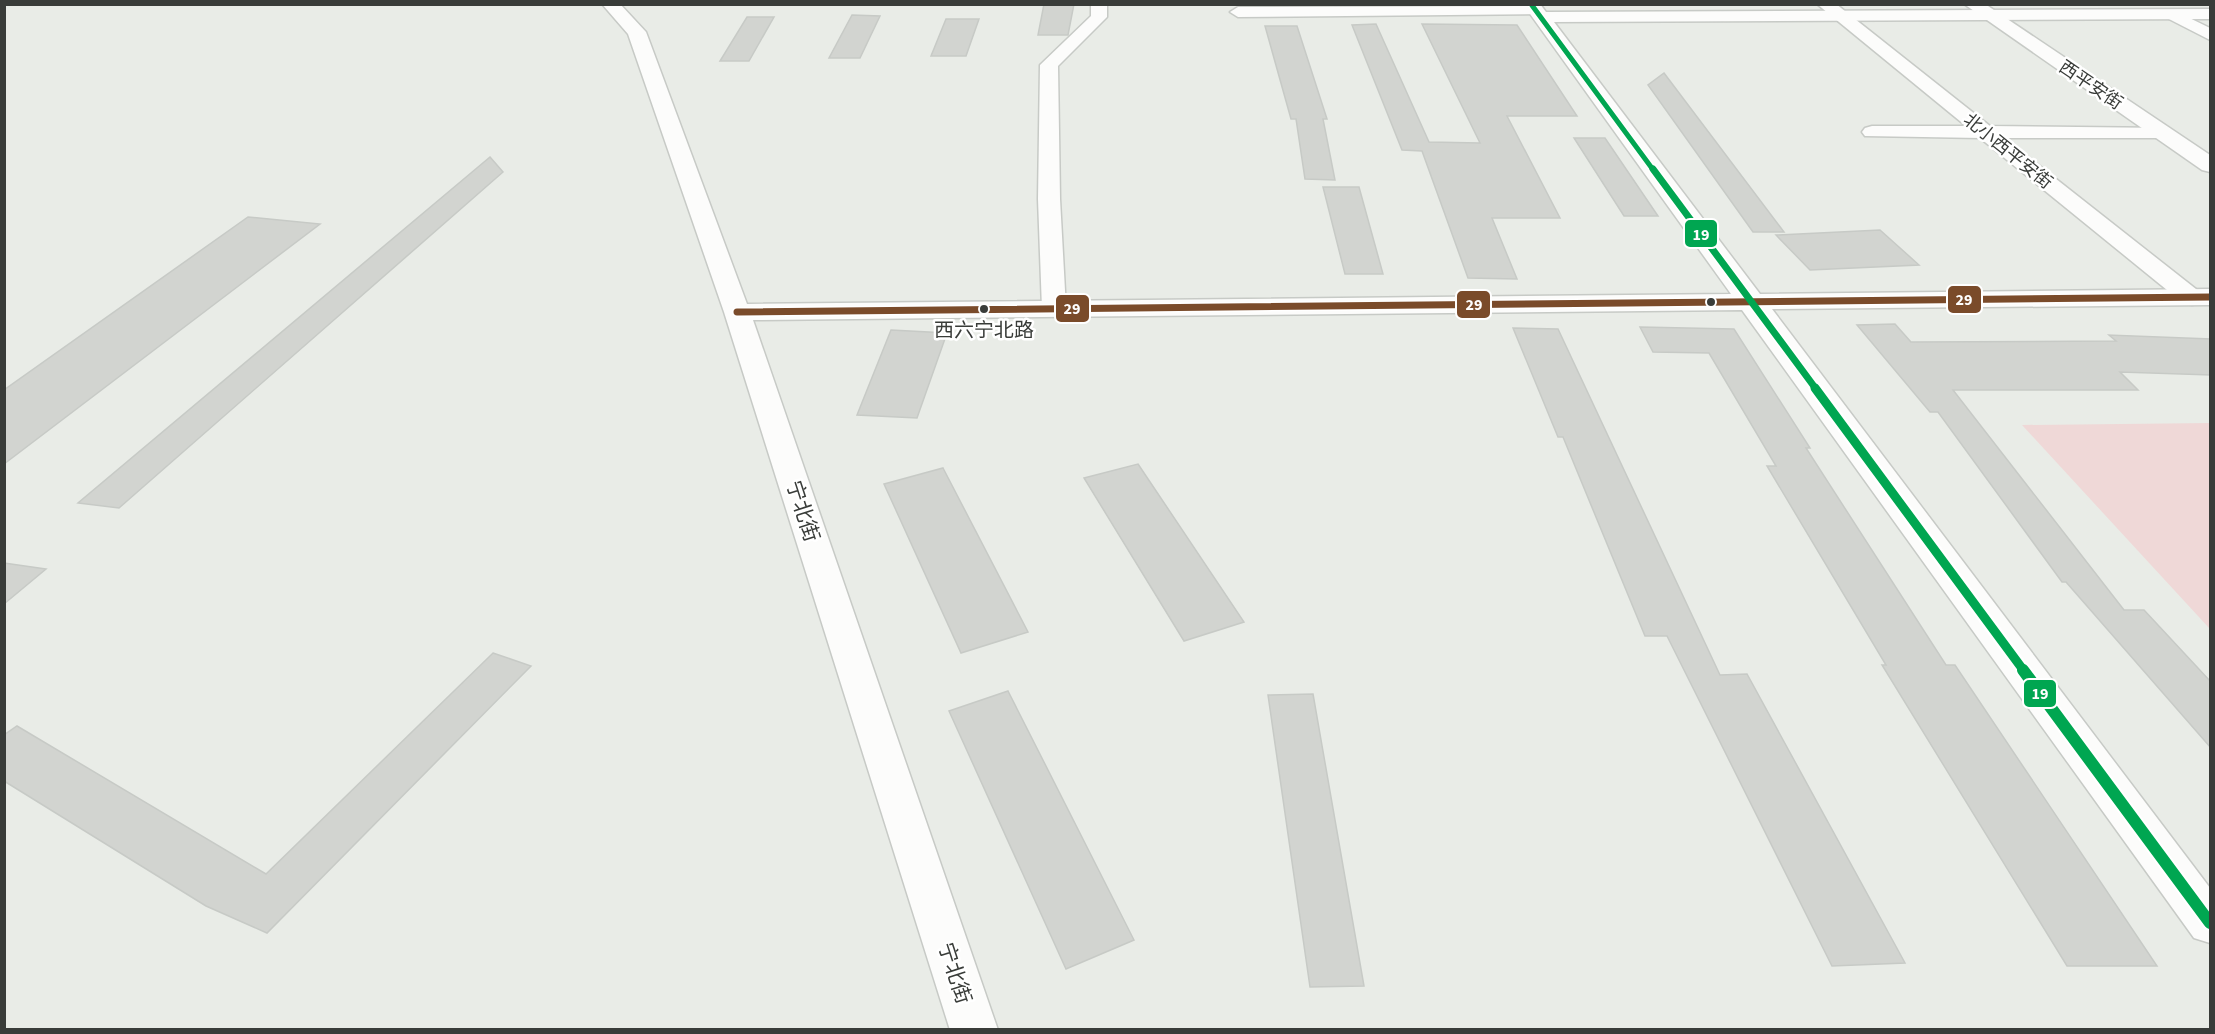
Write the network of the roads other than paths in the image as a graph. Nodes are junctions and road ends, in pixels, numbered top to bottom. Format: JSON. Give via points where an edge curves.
{"nodes":[{"id":1,"x":610,"y":4,"type":"edge"},
{"id":2,"x":1099,"y":4,"type":"edge"},
{"id":3,"x":1972,"y":4,"type":"edge"},
{"id":4,"x":1832,"y":10,"type":"edge"},
{"id":5,"x":1996,"y":10,"type":"edge"},
{"id":6,"x":1535,"y":11,"type":"edge"},
{"id":7,"x":1238,"y":12,"type":"dead end"},
{"id":8,"x":2211,"y":14,"type":"edge"},
{"id":9,"x":2173,"y":15,"type":"junction"},
{"id":10,"x":2022,"y":17,"type":"junction"},
{"id":11,"x":2211,"y":35,"type":"edge"},
{"id":12,"x":2121,"y":81,"type":"dead end"},
{"id":13,"x":1872,"y":132,"type":"dead end"},
{"id":14,"x":1984,"y":132,"type":"junction"},
{"id":15,"x":2161,"y":132,"type":"junction"},
{"id":16,"x":2211,"y":165,"type":"edge"},
{"id":17,"x":2201,"y":298,"type":"edge"},
{"id":18,"x":1750,"y":302,"type":"junction"},
{"id":19,"x":1054,"y":309,"type":"junction"},
{"id":20,"x":737,"y":312,"type":"junction"},
{"id":21,"x":2211,"y":923,"type":"edge"},
{"id":22,"x":974,"y":1029,"type":"edge"}],
"edges":[{"from":1,"to":20,"type":"street","name":"宁北街","via":[[637,32]]},
{"from":2,"to":19,"type":"street","via":[[1099,17],[1049,65]]},
{"from":3,"to":5,"type":"street","name":"西平安街"},
{"from":4,"to":5,"type":"street"},
{"from":4,"to":6,"type":"street"},
{"from":4,"to":14,"type":"street","name":"北小西平安街"},
{"from":5,"to":10,"type":"street","name":"西平安街"},
{"from":5,"to":15,"type":"street","name":"西平安街"},
{"from":6,"to":7,"type":"street"},
{"from":6,"to":18,"type":"street"},
{"from":8,"to":9,"type":"street"},
{"from":9,"to":10,"type":"street"},
{"from":9,"to":11,"type":"street"},
{"from":10,"to":12,"type":"street","name":"西平安街"},
{"from":13,"to":14,"type":"street"},
{"from":14,"to":15,"type":"street"},
{"from":14,"to":17,"type":"street","name":"北小西平安街"},
{"from":15,"to":16,"type":"street","name":"西平安街"},
{"from":17,"to":18,"type":"street"},
{"from":18,"to":19,"type":"street"},
{"from":18,"to":21,"type":"street"},
{"from":19,"to":20,"type":"street"},
{"from":20,"to":22,"type":"street","name":"宁北街"}]}
